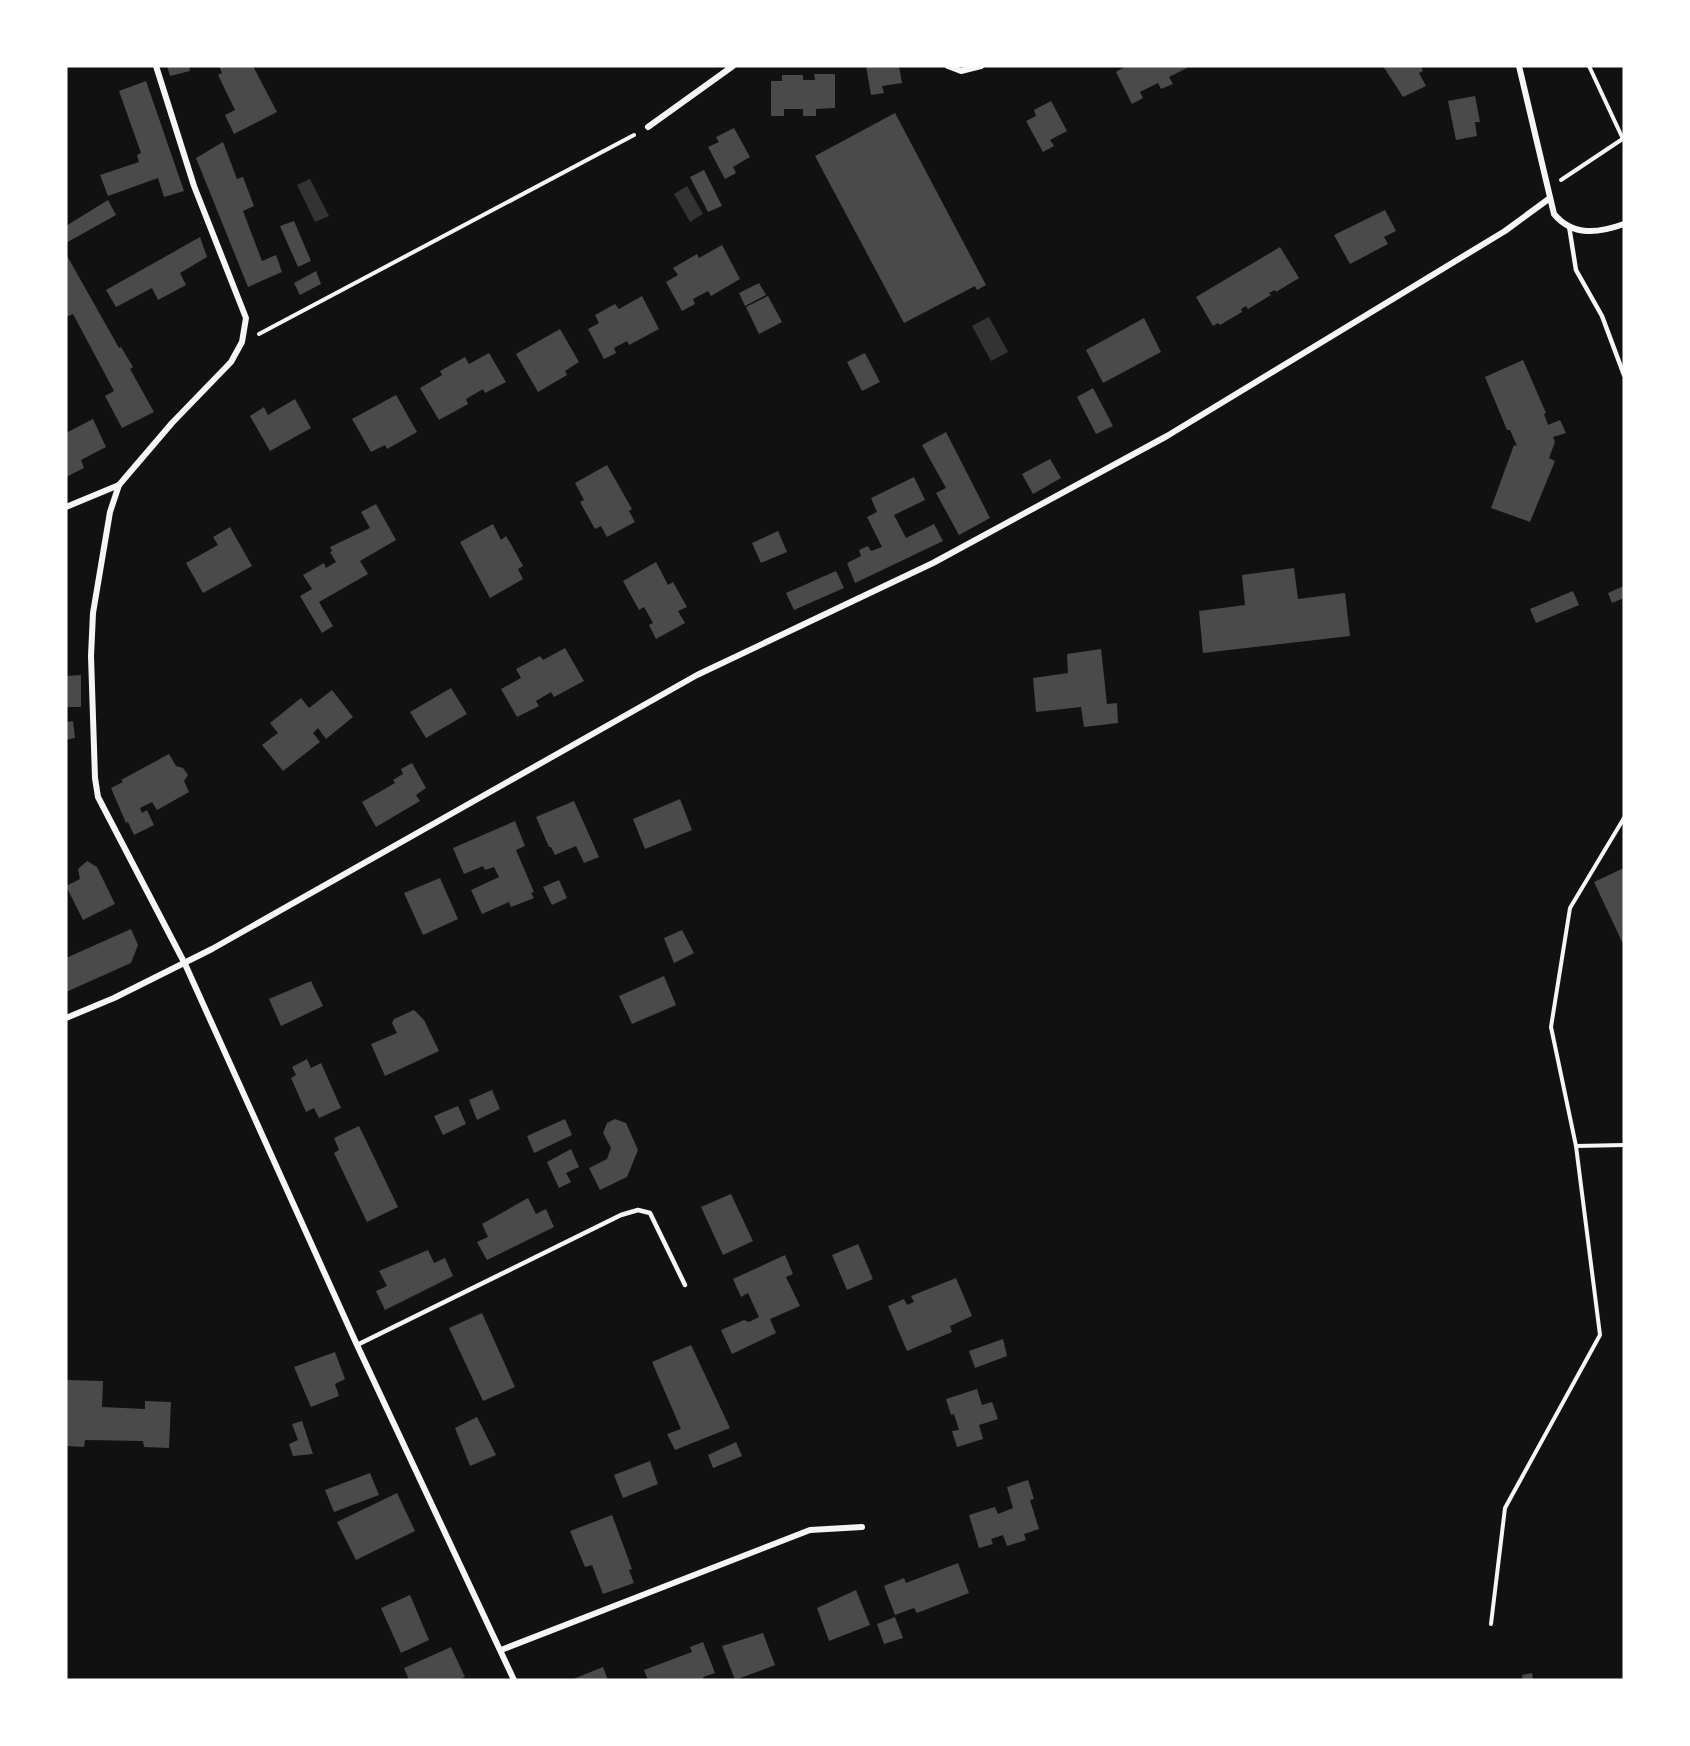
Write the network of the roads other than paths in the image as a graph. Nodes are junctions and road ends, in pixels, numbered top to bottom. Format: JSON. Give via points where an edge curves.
{"nodes":[{"id":1,"x":156,"y":66,"type":"edge"},
{"id":2,"x":733,"y":66,"type":"edge"},
{"id":3,"x":948,"y":66,"type":"edge"},
{"id":4,"x":981,"y":66,"type":"edge"},
{"id":5,"x":1519,"y":66,"type":"edge"},
{"id":6,"x":648,"y":128,"type":"road end"},
{"id":7,"x":1550,"y":198,"type":"junction"},
{"id":8,"x":1624,"y":224,"type":"edge"},
{"id":9,"x":1569,"y":226,"type":"junction"},
{"id":10,"x":1624,"y":375,"type":"edge"},
{"id":11,"x":119,"y":485,"type":"junction"},
{"id":12,"x":66,"y":507,"type":"edge"},
{"id":13,"x":185,"y":964,"type":"junction"},
{"id":14,"x":66,"y":1018,"type":"edge"},
{"id":15,"x":685,"y":1285,"type":"dead end"},
{"id":16,"x":357,"y":1345,"type":"junction"},
{"id":17,"x":862,"y":1527,"type":"dead end"},
{"id":18,"x":501,"y":1650,"type":"junction"},
{"id":19,"x":514,"y":1680,"type":"edge"}],
"edges":[{"from":1,"to":11,"type":"street","via":[[194,186],[246,318],[242,342],[231,362]]},
{"from":2,"to":6,"type":"street"},
{"from":3,"to":4,"type":"street","via":[[962,71]]},
{"from":5,"to":7,"type":"street"},
{"from":7,"to":9,"type":"street","via":[[1554,214]]},
{"from":7,"to":13,"type":"street","via":[[1505,231],[1167,436],[933,563],[697,675]]},
{"from":8,"to":9,"type":"street","via":[[1594,232]]},
{"from":9,"to":10,"type":"lane","via":[[1576,270],[1602,316]]},
{"from":11,"to":12,"type":"street"},
{"from":11,"to":13,"type":"street","via":[[110,512],[93,613],[95,778],[98,797]]},
{"from":13,"to":14,"type":"street"},
{"from":13,"to":16,"type":"street"},
{"from":15,"to":16,"type":"lane","via":[[650,1213],[638,1210]]},
{"from":16,"to":18,"type":"street"},
{"from":17,"to":18,"type":"street","via":[[810,1530]]},
{"from":18,"to":19,"type":"street"}]}
